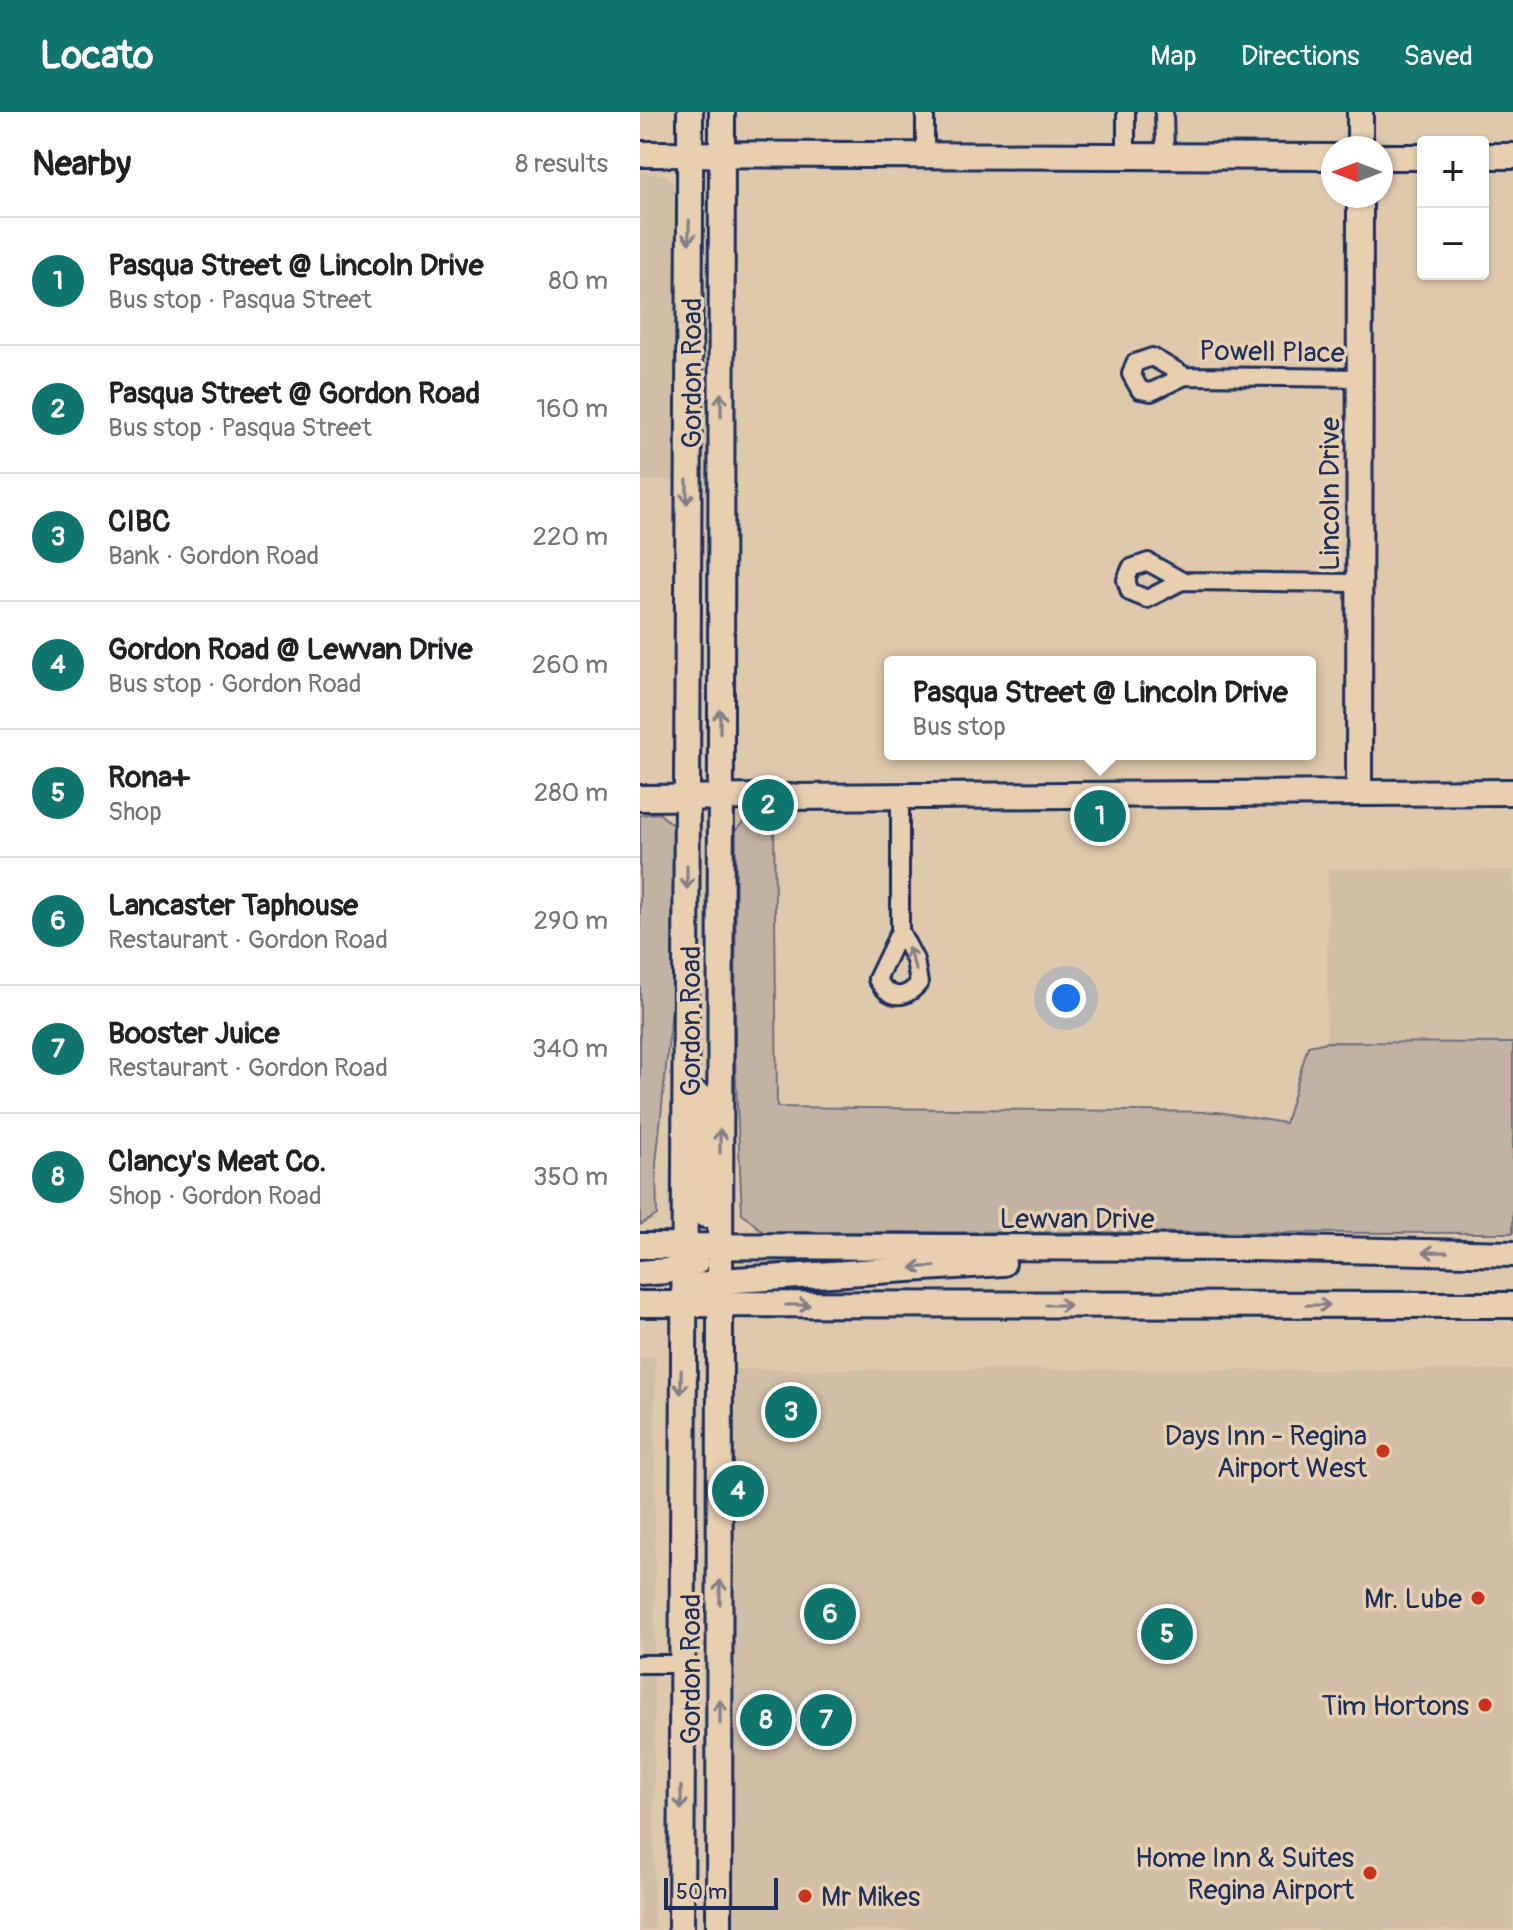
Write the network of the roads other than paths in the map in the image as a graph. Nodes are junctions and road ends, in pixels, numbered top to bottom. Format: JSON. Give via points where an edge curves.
{"nodes":[{"id":1,"x":690,"y":112,"type":"edge"},
{"id":2,"x":722,"y":112,"type":"edge"},
{"id":3,"x":925,"y":112,"type":"edge"},
{"id":4,"x":1126,"y":112,"type":"edge"},
{"id":5,"x":1164,"y":112,"type":"edge"},
{"id":6,"x":1360,"y":112,"type":"edge"},
{"id":7,"x":1360,"y":136,"type":"edge"},
{"id":8,"x":925,"y":153,"type":"junction"},
{"id":9,"x":640,"y":154,"type":"edge"},
{"id":10,"x":690,"y":154,"type":"junction"},
{"id":11,"x":722,"y":154,"type":"junction"},
{"id":12,"x":1126,"y":154,"type":"junction"},
{"id":13,"x":1165,"y":154,"type":"junction"},
{"id":14,"x":1489,"y":156,"type":"edge"},
{"id":15,"x":1513,"y":156,"type":"edge"},
{"id":16,"x":1321,"y":157,"type":"edge"},
{"id":17,"x":1393,"y":157,"type":"edge"},
{"id":18,"x":1417,"y":157,"type":"edge"},
{"id":19,"x":1360,"y":208,"type":"edge"},
{"id":20,"x":1185,"y":376,"type":"dead end"},
{"id":21,"x":1359,"y":378,"type":"junction"},
{"id":22,"x":1182,"y":581,"type":"dead end"},
{"id":23,"x":1359,"y":583,"type":"junction"},
{"id":24,"x":1359,"y":792,"type":"junction"},
{"id":25,"x":1513,"y":792,"type":"edge"},
{"id":26,"x":900,"y":797,"type":"junction"},
{"id":27,"x":640,"y":798,"type":"edge"},
{"id":28,"x":687,"y":799,"type":"junction"},
{"id":29,"x":721,"y":799,"type":"junction"},
{"id":30,"x":900,"y":931,"type":"dead end"},
{"id":31,"x":640,"y":1246,"type":"edge"},
{"id":32,"x":1253,"y":1248,"type":"junction"},
{"id":33,"x":699,"y":1252,"type":"junction"},
{"id":34,"x":1513,"y":1254,"type":"edge"},
{"id":35,"x":640,"y":1273,"type":"edge"},
{"id":36,"x":716,"y":1289,"type":"junction"},
{"id":37,"x":640,"y":1304,"type":"edge"},
{"id":38,"x":682,"y":1304,"type":"junction"},
{"id":39,"x":1383,"y":1305,"type":"junction"},
{"id":40,"x":1513,"y":1305,"type":"edge"},
{"id":41,"x":1513,"y":1313,"type":"edge"},
{"id":42,"x":640,"y":1664,"type":"edge"},
{"id":43,"x":681,"y":1664,"type":"junction"},
{"id":44,"x":681,"y":1930,"type":"edge"},
{"id":45,"x":719,"y":1930,"type":"edge"}],
"edges":[{"from":1,"to":10,"type":"main road","name":"Gordon Road"},
{"from":2,"to":11,"type":"main road","name":"Gordon Road"},
{"from":3,"to":8,"type":"street"},
{"from":4,"to":12,"type":"street"},
{"from":5,"to":13,"type":"street"},
{"from":6,"to":7,"type":"main road"},
{"from":8,"to":11,"type":"main road"},
{"from":8,"to":12,"type":"main road"},
{"from":9,"to":10,"type":"main road"},
{"from":10,"to":11,"type":"main road"},
{"from":10,"to":28,"type":"main road","name":"Gordon Road","one_way":true},
{"from":29,"to":11,"type":"main road","name":"Gordon Road","one_way":true},
{"from":12,"to":13,"type":"main road"},
{"from":13,"to":16,"type":"main road"},
{"from":14,"to":15,"type":"main road"},
{"from":17,"to":18,"type":"main road"},
{"from":19,"to":21,"type":"main road","name":"Lincoln Drive"},
{"from":20,"to":21,"type":"street","name":"Powell Place"},
{"from":21,"to":23,"type":"main road","name":"Lincoln Drive"},
{"from":22,"to":23,"type":"street"},
{"from":23,"to":24,"type":"main road","name":"Lincoln Drive"},
{"from":24,"to":25,"type":"main road"},
{"from":24,"to":26,"type":"main road"},
{"from":26,"to":29,"type":"main road"},
{"from":26,"to":30,"type":"street"},
{"from":27,"to":28,"type":"main road"},
{"from":28,"to":29,"type":"main road"},
{"from":28,"to":33,"type":"main road","name":"Gordon Road","one_way":true,"via":[[686,989]]},
{"from":33,"to":29,"type":"main road","name":"Gordon Road","one_way":true},
{"from":31,"to":33,"type":"main road","name":"Lewvan Drive"},
{"from":32,"to":33,"type":"main road","name":"Lewvan Drive"},
{"from":34,"to":32,"type":"main road","name":"Lewvan Drive","one_way":true},
{"from":32,"to":36,"type":"main road","one_way":true},
{"from":33,"to":35,"type":"main road"},
{"from":33,"to":36,"type":"main road","name":"Gordon Road"},
{"from":33,"to":38,"type":"main road","name":"Gordon Road"},
{"from":36,"to":38,"type":"main road","via":[[687,1291]]},
{"from":36,"to":39,"type":"main road","one_way":true},
{"from":45,"to":36,"type":"main road","name":"Gordon Road","one_way":true},
{"from":37,"to":38,"type":"main road"},
{"from":38,"to":43,"type":"main road","name":"Gordon Road","one_way":true},
{"from":39,"to":40,"type":"main road"},
{"from":39,"to":41,"type":"main road"},
{"from":42,"to":43,"type":"street"},
{"from":43,"to":44,"type":"main road","name":"Gordon Road","one_way":true}]}
